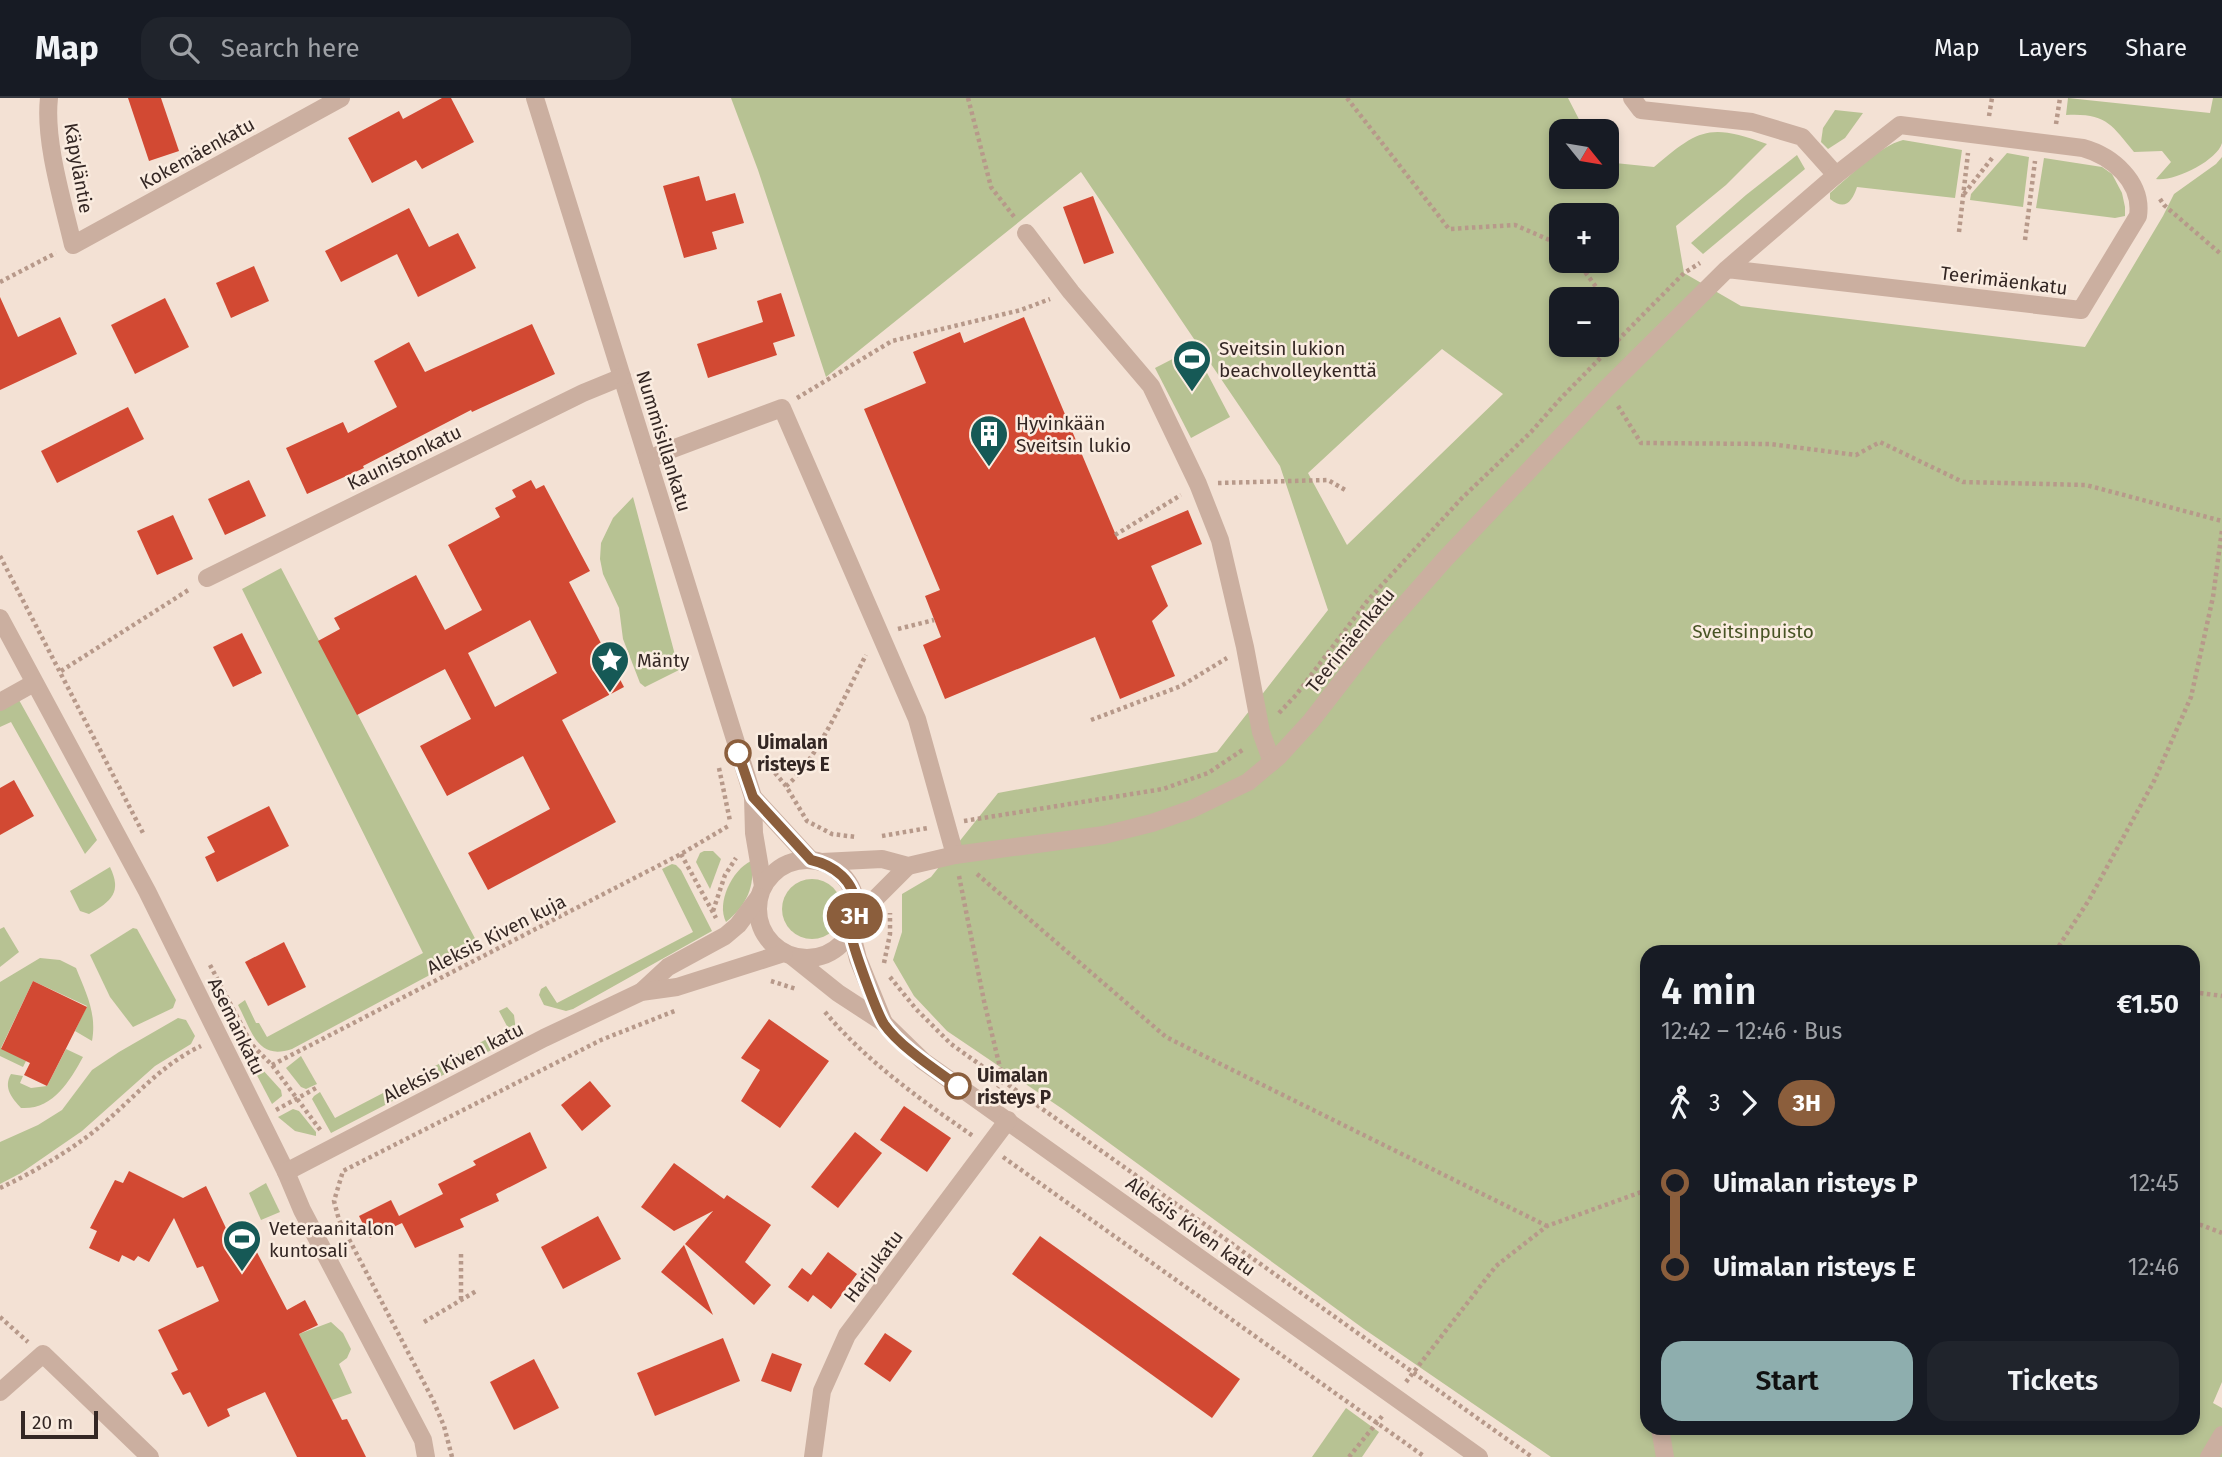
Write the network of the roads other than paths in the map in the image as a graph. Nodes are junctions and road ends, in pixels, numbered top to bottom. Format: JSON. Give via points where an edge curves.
{"nodes":[{"id":1,"x":49,"y":98,"type":"edge"},
{"id":2,"x":341,"y":98,"type":"edge"},
{"id":3,"x":536,"y":98,"type":"edge"},
{"id":4,"x":1632,"y":98,"type":"edge"},
{"id":5,"x":1836,"y":175,"type":"junction"},
{"id":6,"x":1026,"y":233,"type":"road end"},
{"id":7,"x":72,"y":245,"type":"joint"},
{"id":8,"x":1727,"y":269,"type":"junction"},
{"id":9,"x":622,"y":377,"type":"junction"},
{"id":10,"x":648,"y":460,"type":"junction"},
{"id":11,"x":207,"y":579,"type":"road end"},
{"id":12,"x":0,"y":618,"type":"edge"},
{"id":13,"x":34,"y":683,"type":"junction"},
{"id":14,"x":0,"y":702,"type":"edge"},
{"id":15,"x":1272,"y":762,"type":"junction"},
{"id":16,"x":753,"y":797,"type":"junction"},
{"id":17,"x":955,"y":855,"type":"junction"},
{"id":18,"x":816,"y":861,"type":"junction"},
{"id":19,"x":908,"y":866,"type":"junction"},
{"id":20,"x":761,"y":891,"type":"junction"},
{"id":21,"x":853,"y":926,"type":"junction"},
{"id":22,"x":788,"y":955,"type":"junction"},
{"id":23,"x":641,"y":992,"type":"junction"},
{"id":24,"x":884,"y":1023,"type":"junction"},
{"id":25,"x":1008,"y":1120,"type":"junction"},
{"id":26,"x":286,"y":1172,"type":"junction"},
{"id":27,"x":0,"y":1392,"type":"edge"},
{"id":28,"x":1661,"y":1435,"type":"edge"},
{"id":29,"x":2222,"y":1435,"type":"edge"},
{"id":30,"x":150,"y":1457,"type":"edge"},
{"id":31,"x":426,"y":1457,"type":"edge"},
{"id":32,"x":813,"y":1457,"type":"edge"},
{"id":33,"x":1479,"y":1457,"type":"edge"},
{"id":34,"x":1665,"y":1457,"type":"edge"},
{"id":35,"x":2209,"y":1457,"type":"edge"}],
"edges":[{"from":1,"to":7,"type":"street","name":"Käpyläntie","via":[[54,161]]},
{"from":2,"to":7,"type":"street","name":"Kokemäenkatu"},
{"from":3,"to":9,"type":"street","name":"Nummisillankatu"},
{"from":4,"to":5,"type":"street","via":[[1641,110],[1752,122],[1802,137]]},
{"from":5,"to":8,"type":"street","name":"Teerimäenkatu"},
{"from":5,"to":8,"type":"street","name":"Teerimäenkatu","via":[[1900,125],[2101,153],[2127,177],[2140,205],[2138,216],[2081,310]]},
{"from":6,"to":15,"type":"street","via":[[1151,386],[1198,484],[1220,540],[1261,732]]},
{"from":8,"to":15,"type":"street","name":"Teerimäenkatu","via":[[1445,559]]},
{"from":9,"to":10,"type":"street","name":"Nummisillankatu"},
{"from":9,"to":11,"type":"street","name":"Kaunistonkatu"},
{"from":10,"to":16,"type":"street","name":"Nummisillankatu"},
{"from":10,"to":17,"type":"street","via":[[782,408],[917,719]]},
{"from":12,"to":13,"type":"street","name":"Asemankatu"},
{"from":13,"to":14,"type":"street"},
{"from":13,"to":26,"type":"street","name":"Asemankatu","via":[[147,891]]},
{"from":15,"to":17,"type":"street","name":"Teerimäenkatu","via":[[1219,797],[1152,823],[1104,835]]},
{"from":16,"to":18,"type":"street","name":"Nummisillankatu"},
{"from":16,"to":20,"type":"street","name":"Nummisillankatu"},
{"from":17,"to":19,"type":"street","name":"Teerimäenkatu"},
{"from":18,"to":19,"type":"street","name":"Teerimäenkatu","via":[[883,859]]},
{"from":18,"to":20,"type":"street","via":[[784,866]]},
{"from":18,"to":21,"type":"street","via":[[835,869],[853,892]]},
{"from":19,"to":21,"type":"street"},
{"from":20,"to":22,"type":"street","via":[[761,929]]},
{"from":20,"to":23,"type":"street","name":"Aleksis Kiven katu","via":[[725,936],[668,967]]},
{"from":21,"to":22,"type":"street","via":[[843,942],[820,957]]},
{"from":21,"to":24,"type":"street","name":"Aleksis Kiven katu","via":[[858,959]]},
{"from":22,"to":23,"type":"street","name":"Aleksis Kiven katu"},
{"from":22,"to":24,"type":"street","name":"Aleksis Kiven katu"},
{"from":23,"to":26,"type":"street","name":"Aleksis Kiven katu"},
{"from":24,"to":25,"type":"street","name":"Aleksis Kiven katu","via":[[923,1061]]},
{"from":25,"to":32,"type":"street","name":"Harjukatu","via":[[847,1335],[822,1391]]},
{"from":25,"to":33,"type":"street","name":"Aleksis Kiven katu"},
{"from":26,"to":31,"type":"street","name":"Asemankatu","via":[[423,1440]]},
{"from":27,"to":30,"type":"street","via":[[43,1354]]},
{"from":28,"to":34,"type":"street"},
{"from":29,"to":35,"type":"street"}]}
